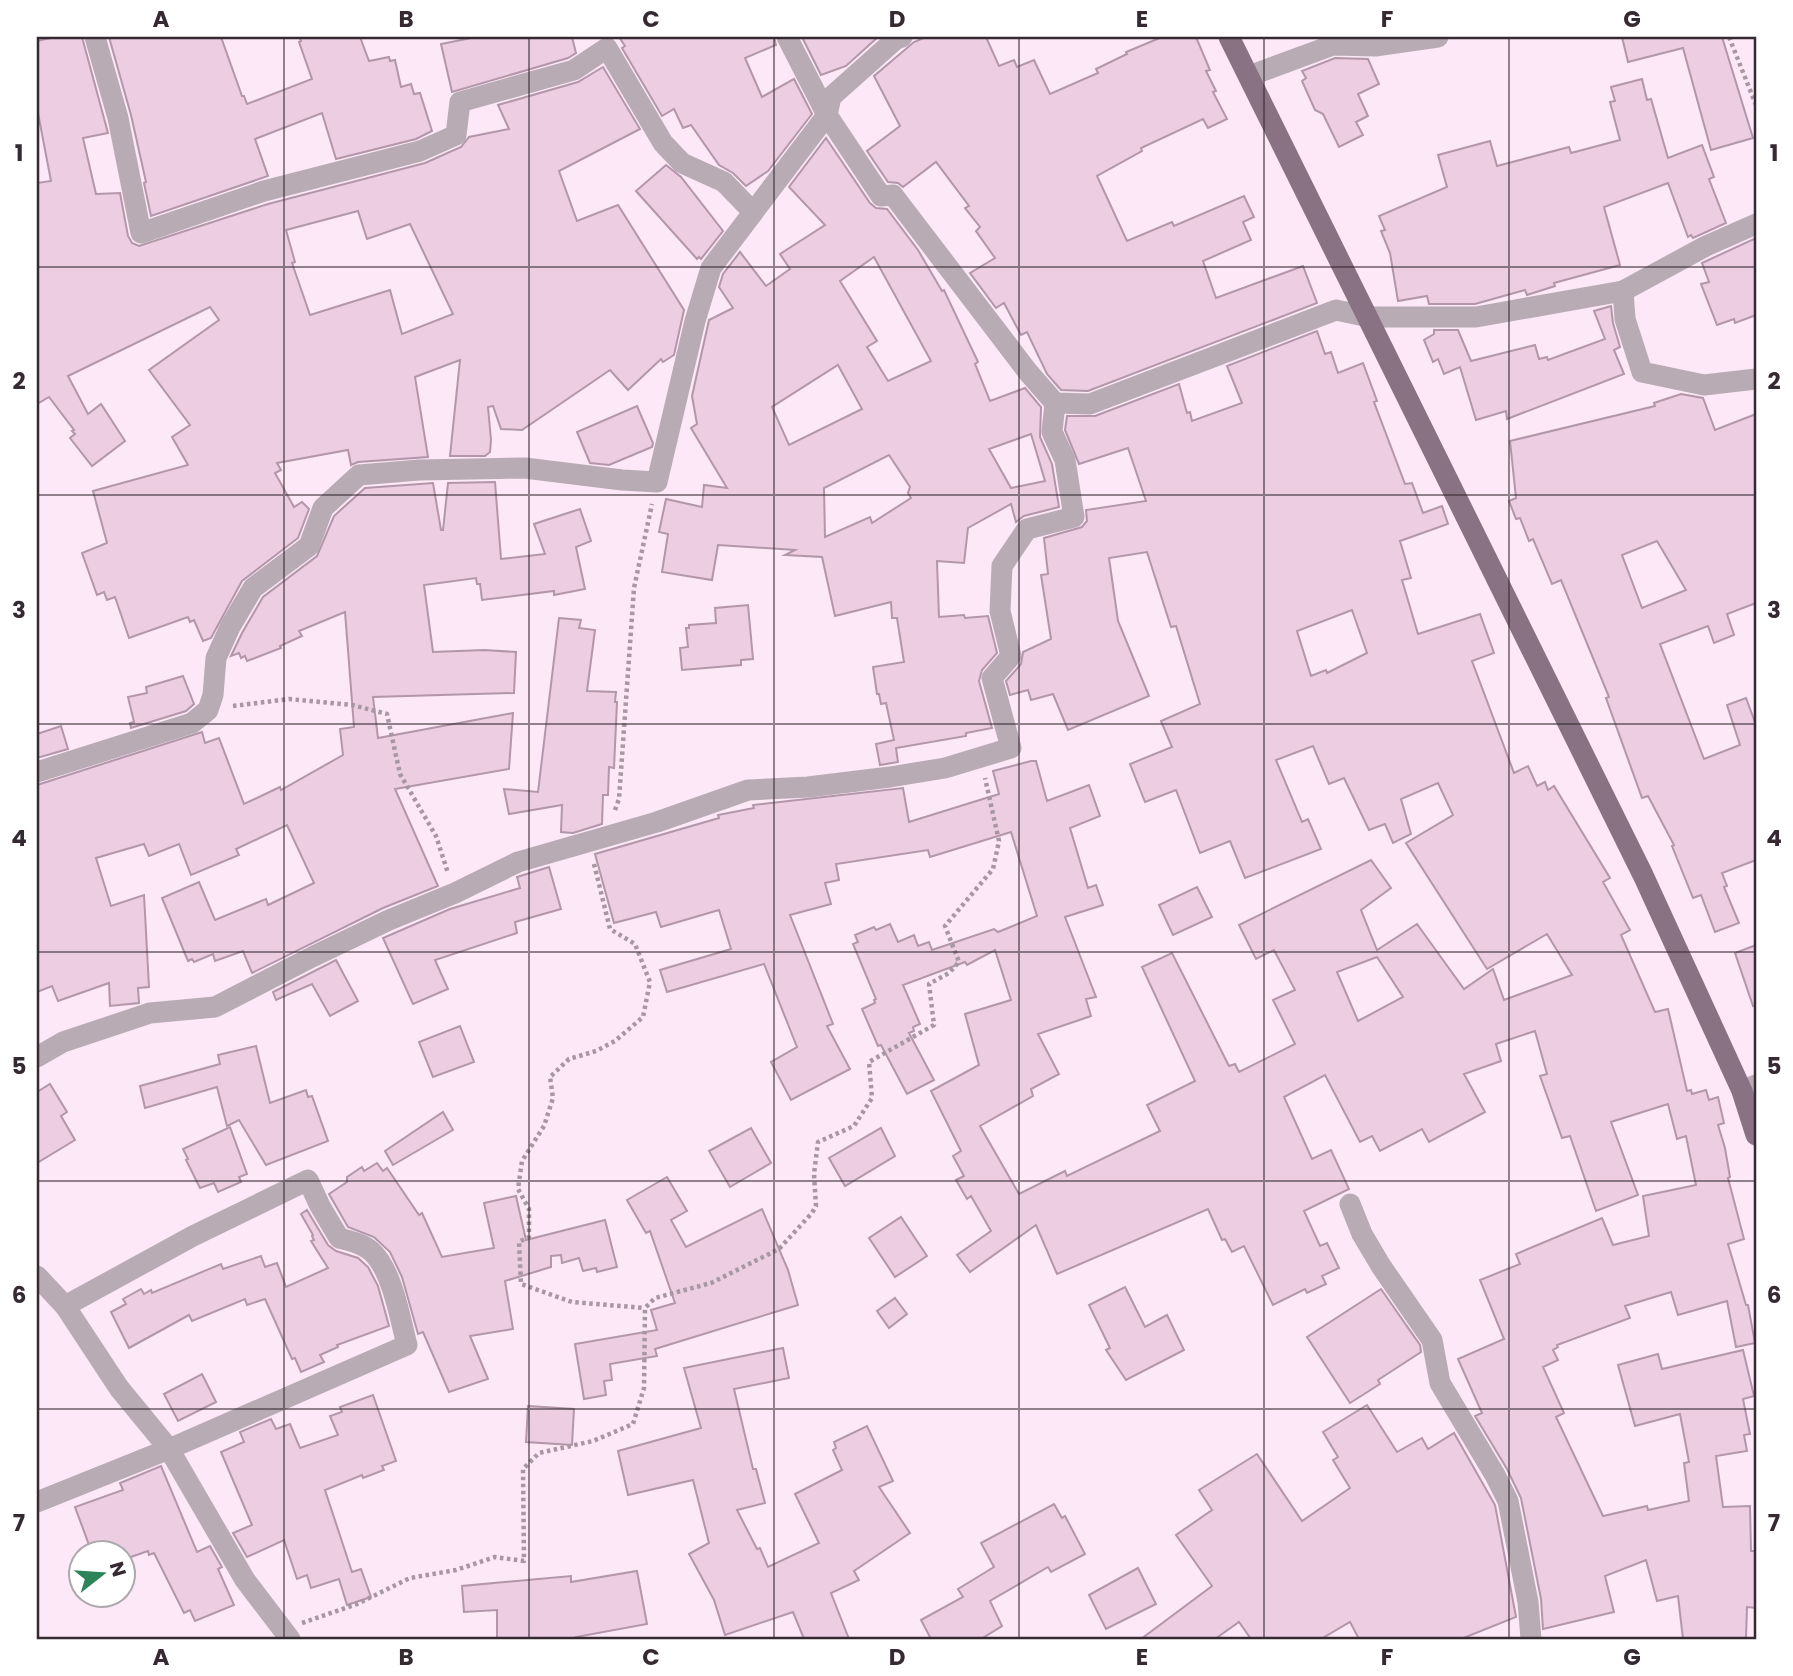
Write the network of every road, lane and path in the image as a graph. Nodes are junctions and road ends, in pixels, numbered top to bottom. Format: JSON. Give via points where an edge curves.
{"nodes":[{"id":1,"x":95,"y":37,"type":"edge"},
{"id":2,"x":787,"y":37,"type":"edge"},
{"id":3,"x":902,"y":37,"type":"edge"},
{"id":4,"x":1229,"y":37,"type":"edge"},
{"id":5,"x":1729,"y":37,"type":"edge"},
{"id":6,"x":1435,"y":38,"type":"edge"},
{"id":7,"x":1249,"y":76,"type":"junction"},
{"id":8,"x":1756,"y":105,"type":"edge"},
{"id":9,"x":827,"y":115,"type":"junction"},
{"id":10,"x":753,"y":212,"type":"junction"},
{"id":11,"x":1756,"y":224,"type":"edge"},
{"id":12,"x":1623,"y":291,"type":"junction"},
{"id":13,"x":1369,"y":317,"type":"junction"},
{"id":14,"x":1756,"y":379,"type":"edge"},
{"id":15,"x":1055,"y":403,"type":"junction"},
{"id":16,"x":657,"y":482,"type":"junction"},
{"id":17,"x":208,"y":710,"type":"junction"},
{"id":18,"x":981,"y":758,"type":"junction"},
{"id":19,"x":37,"y":772,"type":"edge"},
{"id":20,"x":615,"y":811,"type":"dead end"},
{"id":21,"x":590,"y":840,"type":"junction"},
{"id":22,"x":455,"y":894,"type":"junction"},
{"id":23,"x":37,"y":1057,"type":"edge"},
{"id":24,"x":1749,"y":1088,"type":"edge"},
{"id":25,"x":1756,"y":1135,"type":"edge"},
{"id":26,"x":1350,"y":1203,"type":"dead end"},
{"id":27,"x":37,"y":1276,"type":"edge"},
{"id":28,"x":65,"y":1306,"type":"junction"},
{"id":29,"x":645,"y":1308,"type":"junction"},
{"id":30,"x":169,"y":1449,"type":"junction"},
{"id":31,"x":37,"y":1502,"type":"edge"},
{"id":32,"x":286,"y":1634,"type":"edge"},
{"id":33,"x":1531,"y":1639,"type":"edge"}],
"edges":[{"from":1,"to":10,"type":"street","via":[[118,118],[141,233],[264,191],[420,151],[456,135],[460,102],[575,70],[607,48],[663,143],[682,163],[724,182]]},
{"from":2,"to":9,"type":"street"},
{"from":3,"to":9,"type":"street","via":[[831,97]]},
{"from":4,"to":7,"type":"main road"},
{"from":5,"to":8,"type":"path"},
{"from":6,"to":7,"type":"street","via":[[1375,46],[1334,45]]},
{"from":7,"to":13,"type":"main road"},
{"from":9,"to":10,"type":"street"},
{"from":9,"to":15,"type":"street","via":[[881,196],[893,195]]},
{"from":10,"to":16,"type":"street","via":[[711,268]]},
{"from":11,"to":12,"type":"street"},
{"from":12,"to":13,"type":"street","via":[[1476,317]]},
{"from":12,"to":14,"type":"street","via":[[1642,372],[1704,385]]},
{"from":13,"to":15,"type":"street","via":[[1336,310],[1090,404]]},
{"from":13,"to":24,"type":"main road"},
{"from":15,"to":18,"type":"street","via":[[1052,432],[1065,460],[1074,517],[1027,529],[1002,566],[1000,611],[1012,656],[992,678],[1011,748]]},
{"from":16,"to":17,"type":"street","via":[[525,468],[359,475],[323,509],[309,546],[253,588],[216,658]]},
{"from":16,"to":20,"type":"path","via":[[634,587]]},
{"from":17,"to":19,"type":"street","via":[[192,723]]},
{"from":17,"to":22,"type":"path","via":[[289,699],[352,705],[387,714],[400,774],[436,836]]},
{"from":18,"to":21,"type":"street","via":[[890,777],[748,790]]},
{"from":18,"to":29,"type":"path","via":[[999,841],[993,869],[945,926],[959,962],[929,984],[934,1025],[869,1062],[872,1098],[854,1126],[818,1142],[816,1206],[779,1249],[710,1283],[655,1298]]},
{"from":21,"to":22,"type":"street","via":[[518,862]]},
{"from":21,"to":29,"type":"path","via":[[610,929],[635,944],[650,982],[643,1017],[615,1041],[569,1059],[550,1077],[553,1098],[544,1126],[522,1161],[518,1189],[529,1209],[529,1237],[519,1242],[521,1284],[572,1302]]},
{"from":22,"to":23,"type":"street","via":[[356,936],[215,1007],[150,1013],[63,1042]]},
{"from":24,"to":25,"type":"main road"},
{"from":26,"to":33,"type":"street","via":[[1381,1266],[1432,1340],[1440,1383],[1508,1501]]},
{"from":27,"to":28,"type":"street"},
{"from":28,"to":30,"type":"street","via":[[119,1388]]},
{"from":28,"to":30,"type":"street","via":[[308,1180],[339,1238],[371,1251],[383,1269],[407,1345]]},
{"from":29,"to":32,"type":"path","via":[[644,1388],[633,1424],[593,1441],[539,1453],[523,1469],[524,1561],[495,1557],[410,1578]]},
{"from":30,"to":31,"type":"street"},
{"from":30,"to":32,"type":"street","via":[[245,1580]]}]}
